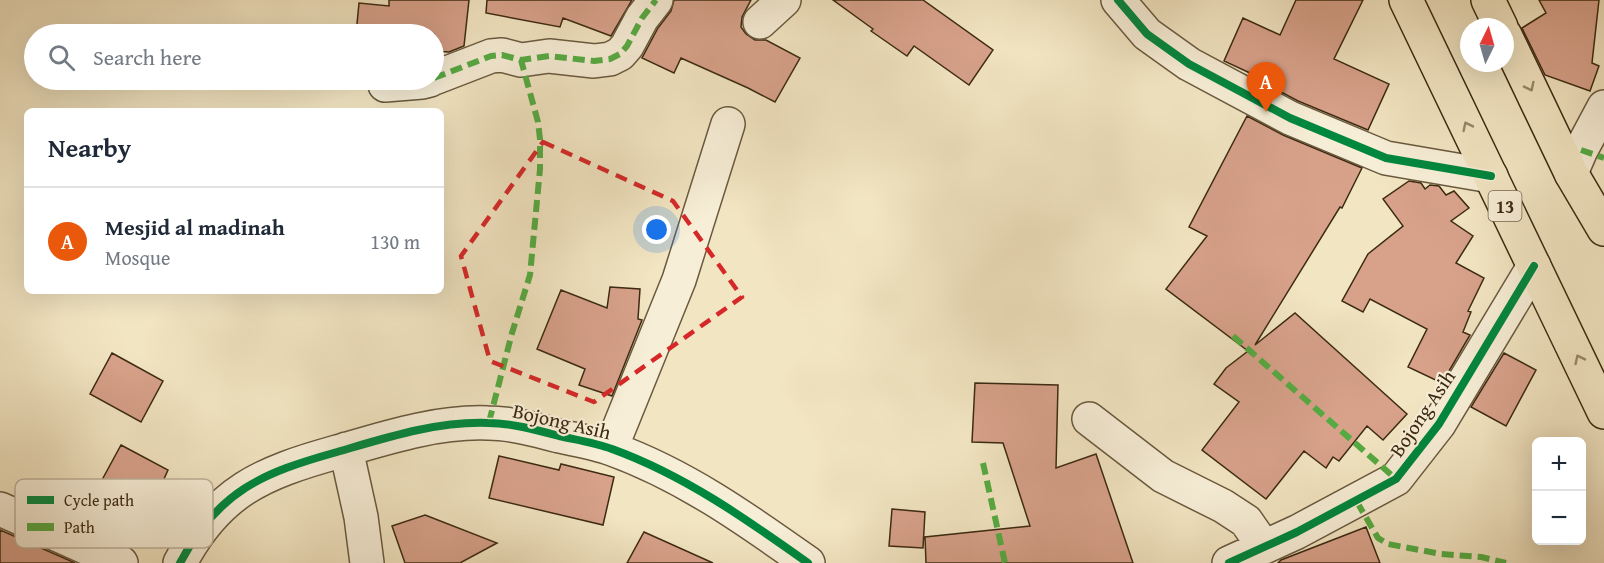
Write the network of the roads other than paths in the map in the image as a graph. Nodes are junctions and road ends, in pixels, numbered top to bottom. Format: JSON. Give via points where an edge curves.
{"nodes":[{"id":1,"x":656,"y":0,"type":"edge"},
{"id":2,"x":784,"y":0,"type":"edge"},
{"id":3,"x":1118,"y":0,"type":"edge"},
{"id":4,"x":1406,"y":0,"type":"edge"},
{"id":5,"x":1488,"y":0,"type":"edge"},
{"id":6,"x":1497,"y":18,"type":"edge"},
{"id":7,"x":760,"y":22,"type":"dead end"},
{"id":8,"x":1514,"y":54,"type":"edge"},
{"id":9,"x":444,"y":74,"type":"edge"},
{"id":10,"x":1604,"y":107,"type":"edge"},
{"id":11,"x":728,"y":123,"type":"dead end"},
{"id":12,"x":1571,"y":172,"type":"junction"},
{"id":13,"x":1491,"y":176,"type":"junction"},
{"id":14,"x":1604,"y":229,"type":"edge"},
{"id":15,"x":1534,"y":266,"type":"junction"},
{"id":16,"x":1604,"y":412,"type":"edge"},
{"id":17,"x":1089,"y":419,"type":"dead end"},
{"id":18,"x":611,"y":448,"type":"junction"},
{"id":19,"x":346,"y":449,"type":"junction"},
{"id":20,"x":0,"y":509,"type":"edge"},
{"id":21,"x":213,"y":515,"type":"edge"},
{"id":22,"x":15,"y":516,"type":"edge"},
{"id":23,"x":1264,"y":547,"type":"junction"},
{"id":24,"x":87,"y":548,"type":"edge"},
{"id":25,"x":189,"y":548,"type":"edge"},
{"id":26,"x":121,"y":563,"type":"edge"},
{"id":27,"x":180,"y":563,"type":"edge"},
{"id":28,"x":367,"y":563,"type":"edge"},
{"id":29,"x":808,"y":563,"type":"edge"},
{"id":30,"x":1229,"y":563,"type":"edge"}],
"edges":[{"from":1,"to":9,"type":"street","via":[[627,46],[610,59],[549,56],[521,60],[491,56]]},
{"from":2,"to":7,"type":"street"},
{"from":3,"to":13,"type":"street","via":[[1147,34],[1189,64],[1290,118],[1386,158]]},
{"from":13,"to":4,"type":"highway","number":"13","one_way":true},
{"from":5,"to":6,"type":"highway"},
{"from":8,"to":12,"type":"highway","one_way":true},
{"from":10,"to":12,"type":"street"},
{"from":11,"to":18,"type":"street","via":[[679,280]]},
{"from":12,"to":14,"type":"highway"},
{"from":13,"to":15,"type":"highway","number":"13"},
{"from":16,"to":15,"type":"highway","number":"13","one_way":true},
{"from":15,"to":23,"type":"street","name":"Bojong Asih","via":[[1439,424],[1396,479]]},
{"from":17,"to":23,"type":"street","via":[[1162,476],[1246,521]]},
{"from":18,"to":19,"type":"street","name":"Bojong Asih","via":[[489,422],[454,424]]},
{"from":18,"to":29,"type":"street","name":"Bojong Asih","via":[[674,475]]},
{"from":19,"to":21,"type":"street","name":"Bojong Asih","via":[[298,463],[249,484]]},
{"from":19,"to":28,"type":"street"},
{"from":20,"to":22,"type":"street"},
{"from":23,"to":30,"type":"street","name":"Bojong Asih"},
{"from":24,"to":26,"type":"street"},
{"from":25,"to":27,"type":"street","name":"Bojong Asih"}]}
